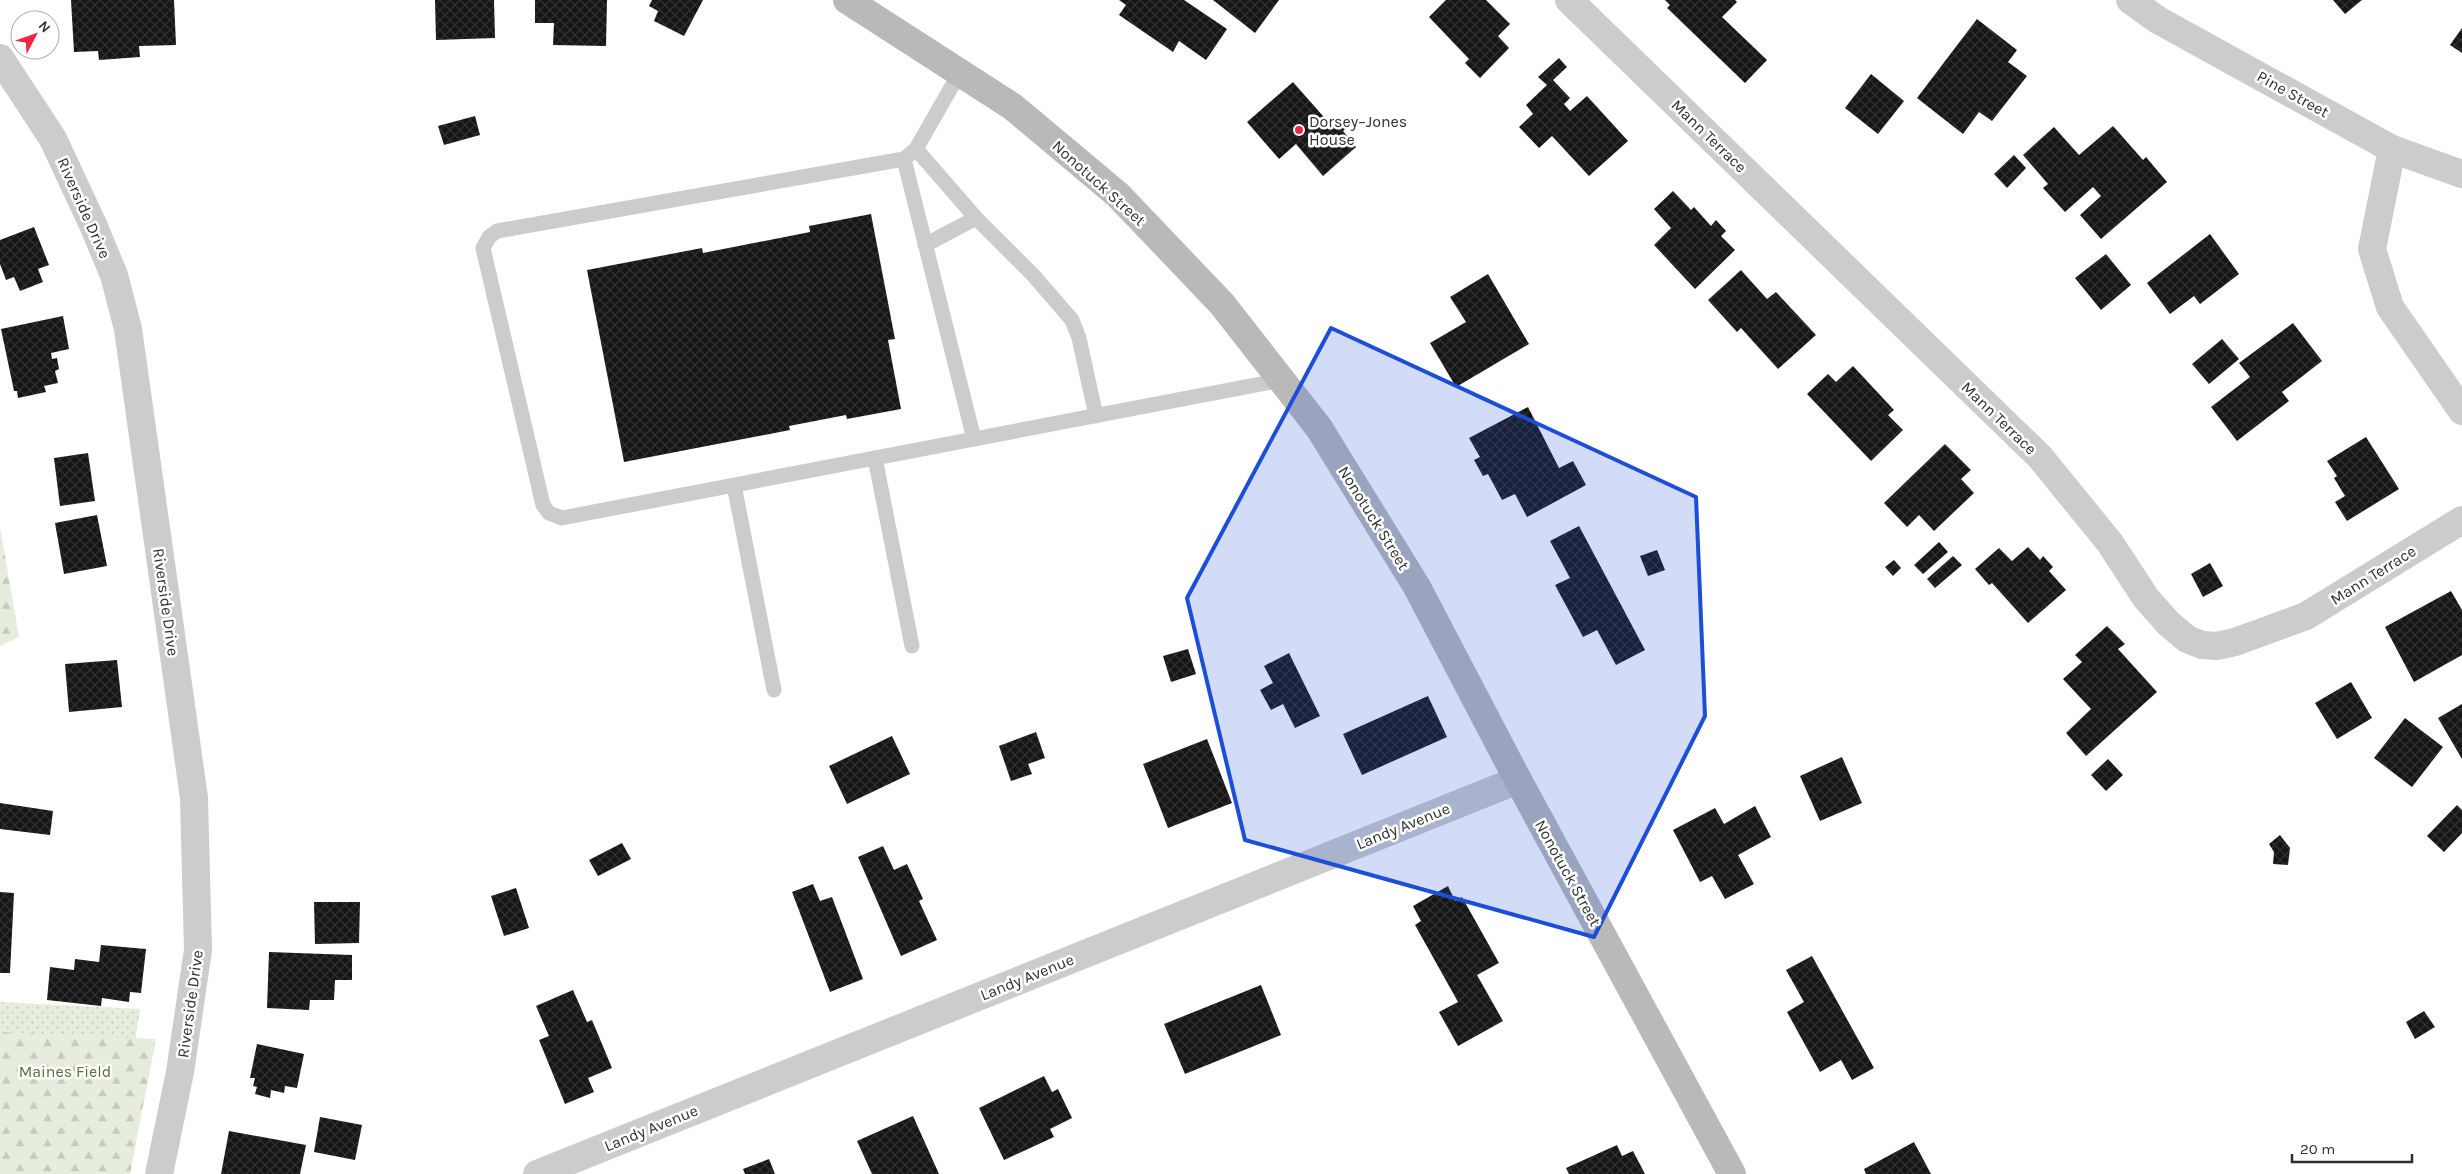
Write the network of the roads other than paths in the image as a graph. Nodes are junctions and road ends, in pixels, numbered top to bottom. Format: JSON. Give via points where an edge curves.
{"nodes":[{"id":1,"x":847,"y":0,"type":"edge"},
{"id":2,"x":1569,"y":0,"type":"edge"},
{"id":3,"x":2130,"y":0,"type":"edge"},
{"id":4,"x":0,"y":58,"type":"edge"},
{"id":5,"x":960,"y":72,"type":"junction"},
{"id":6,"x":916,"y":149,"type":"junction"},
{"id":7,"x":2392,"y":149,"type":"junction"},
{"id":8,"x":904,"y":159,"type":"junction"},
{"id":9,"x":2462,"y":174,"type":"edge"},
{"id":10,"x":976,"y":218,"type":"junction"},
{"id":11,"x":925,"y":245,"type":"junction"},
{"id":12,"x":1282,"y":380,"type":"junction"},
{"id":13,"x":2462,"y":411,"type":"edge"},
{"id":14,"x":1096,"y":416,"type":"junction"},
{"id":15,"x":974,"y":438,"type":"junction"},
{"id":16,"x":875,"y":458,"type":"junction"},
{"id":17,"x":734,"y":485,"type":"junction"},
{"id":18,"x":2462,"y":520,"type":"edge"},
{"id":19,"x":912,"y":646,"type":"dead end"},
{"id":20,"x":774,"y":690,"type":"dead end"},
{"id":21,"x":1518,"y":780,"type":"junction"},
{"id":22,"x":159,"y":1174,"type":"edge"},
{"id":23,"x":537,"y":1174,"type":"edge"},
{"id":24,"x":1732,"y":1174,"type":"edge"}],
"edges":[{"from":1,"to":5,"type":"main road","name":"Nonotuck Street"},
{"from":2,"to":18,"type":"street","name":"Mann Terrace","via":[[2040,457],[2110,543],[2146,598],[2187,639],[2217,646],[2306,616]]},
{"from":3,"to":7,"type":"street","name":"Pine Street","via":[[2158,20]]},
{"from":4,"to":22,"type":"street","name":"Riverside Drive","via":[[53,139],[114,276],[128,329],[194,808],[198,950],[180,1072]]},
{"from":5,"to":6,"type":"lane"},
{"from":5,"to":12,"type":"main road","name":"Nonotuck Street","via":[[1013,107],[1118,195],[1222,304]]},
{"from":6,"to":8,"type":"lane"},
{"from":6,"to":10,"type":"lane"},
{"from":7,"to":9,"type":"street","name":"Pine Street"},
{"from":7,"to":13,"type":"street","via":[[2372,249],[2390,307]]},
{"from":8,"to":11,"type":"lane"},
{"from":8,"to":17,"type":"lane","via":[[497,231],[483,248],[543,505],[549,512],[562,518]]},
{"from":10,"to":11,"type":"lane"},
{"from":10,"to":14,"type":"lane","via":[[1072,320]]},
{"from":11,"to":15,"type":"lane"},
{"from":12,"to":14,"type":"lane"},
{"from":12,"to":21,"type":"main road","name":"Nonotuck Street","via":[[1318,428],[1417,587]]},
{"from":14,"to":15,"type":"lane"},
{"from":15,"to":16,"type":"lane"},
{"from":16,"to":17,"type":"lane"},
{"from":16,"to":19,"type":"lane"},
{"from":17,"to":20,"type":"lane"},
{"from":21,"to":23,"type":"street","name":"Landy Avenue"},
{"from":21,"to":24,"type":"main road","name":"Nonotuck Street"}]}
